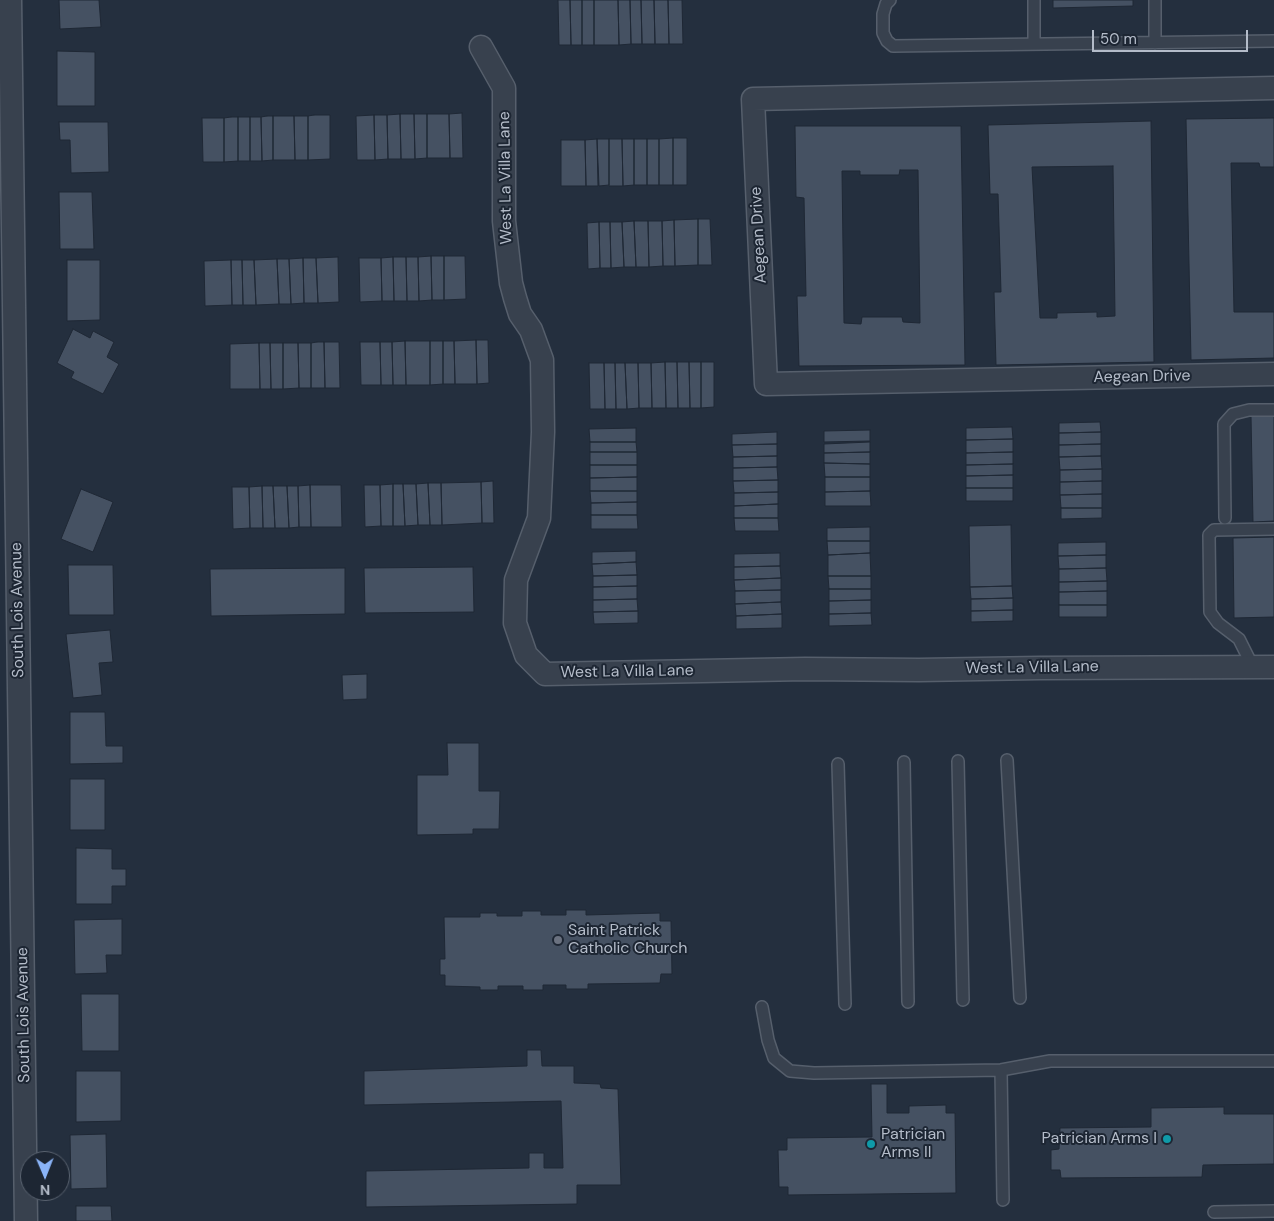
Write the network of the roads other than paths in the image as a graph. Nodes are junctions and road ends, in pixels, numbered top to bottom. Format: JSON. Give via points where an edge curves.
{"nodes":[{"id":1,"x":10,"y":0,"type":"edge"},
{"id":2,"x":890,"y":0,"type":"edge"},
{"id":3,"x":1034,"y":0,"type":"edge"},
{"id":4,"x":1155,"y":0,"type":"edge"},
{"id":5,"x":1274,"y":41,"type":"edge"},
{"id":6,"x":1156,"y":43,"type":"junction"},
{"id":7,"x":1034,"y":44,"type":"junction"},
{"id":8,"x":481,"y":48,"type":"dead end"},
{"id":9,"x":1274,"y":88,"type":"edge"},
{"id":10,"x":7,"y":183,"type":"edge"},
{"id":11,"x":1274,"y":374,"type":"edge"},
{"id":12,"x":1274,"y":410,"type":"edge"},
{"id":13,"x":8,"y":440,"type":"edge"},
{"id":14,"x":1225,"y":518,"type":"dead end"},
{"id":15,"x":1274,"y":530,"type":"edge"},
{"id":16,"x":1264,"y":667,"type":"edge"},
{"id":17,"x":1007,"y":760,"type":"dead end"},
{"id":18,"x":958,"y":761,"type":"dead end"},
{"id":19,"x":904,"y":762,"type":"dead end"},
{"id":20,"x":838,"y":764,"type":"dead end"},
{"id":21,"x":1020,"y":998,"type":"dead end"},
{"id":22,"x":963,"y":1000,"type":"dead end"},
{"id":23,"x":908,"y":1002,"type":"dead end"},
{"id":24,"x":846,"y":1004,"type":"dead end"},
{"id":25,"x":762,"y":1007,"type":"dead end"},
{"id":26,"x":1274,"y":1061,"type":"edge"},
{"id":27,"x":1001,"y":1070,"type":"junction"},
{"id":28,"x":1003,"y":1200,"type":"dead end"},
{"id":29,"x":1274,"y":1211,"type":"edge"},
{"id":30,"x":1214,"y":1212,"type":"dead end"},
{"id":31,"x":26,"y":1221,"type":"edge"}],
"edges":[{"from":1,"to":10,"type":"street","name":"South Lois Avenue"},
{"from":2,"to":7,"type":"lane","via":[[883,14],[883,34],[894,46]]},
{"from":3,"to":7,"type":"lane"},
{"from":4,"to":6,"type":"lane"},
{"from":5,"to":6,"type":"lane"},
{"from":6,"to":7,"type":"lane"},
{"from":8,"to":16,"type":"street","name":"West La Villa Lane","via":[[504,88],[504,221],[511,282],[520,314],[531,330],[542,360],[540,518],[516,580],[515,623],[526,655],[545,674],[805,668]]},
{"from":9,"to":11,"type":"street","name":"Aegean Drive","via":[[753,99],[766,384]]},
{"from":10,"to":13,"type":"street","name":"South Lois Avenue"},
{"from":12,"to":14,"type":"lane","via":[[1234,414],[1224,424]]},
{"from":13,"to":31,"type":"street","name":"South Lois Avenue"},
{"from":15,"to":16,"type":"lane","via":[[1214,530],[1209,536],[1210,612],[1218,624],[1239,639]]},
{"from":17,"to":21,"type":"lane"},
{"from":18,"to":22,"type":"lane"},
{"from":19,"to":23,"type":"lane"},
{"from":20,"to":24,"type":"lane"},
{"from":25,"to":27,"type":"lane","via":[[774,1058],[790,1071]]},
{"from":26,"to":27,"type":"lane","via":[[1050,1061]]},
{"from":27,"to":28,"type":"lane"},
{"from":29,"to":30,"type":"lane"}]}
